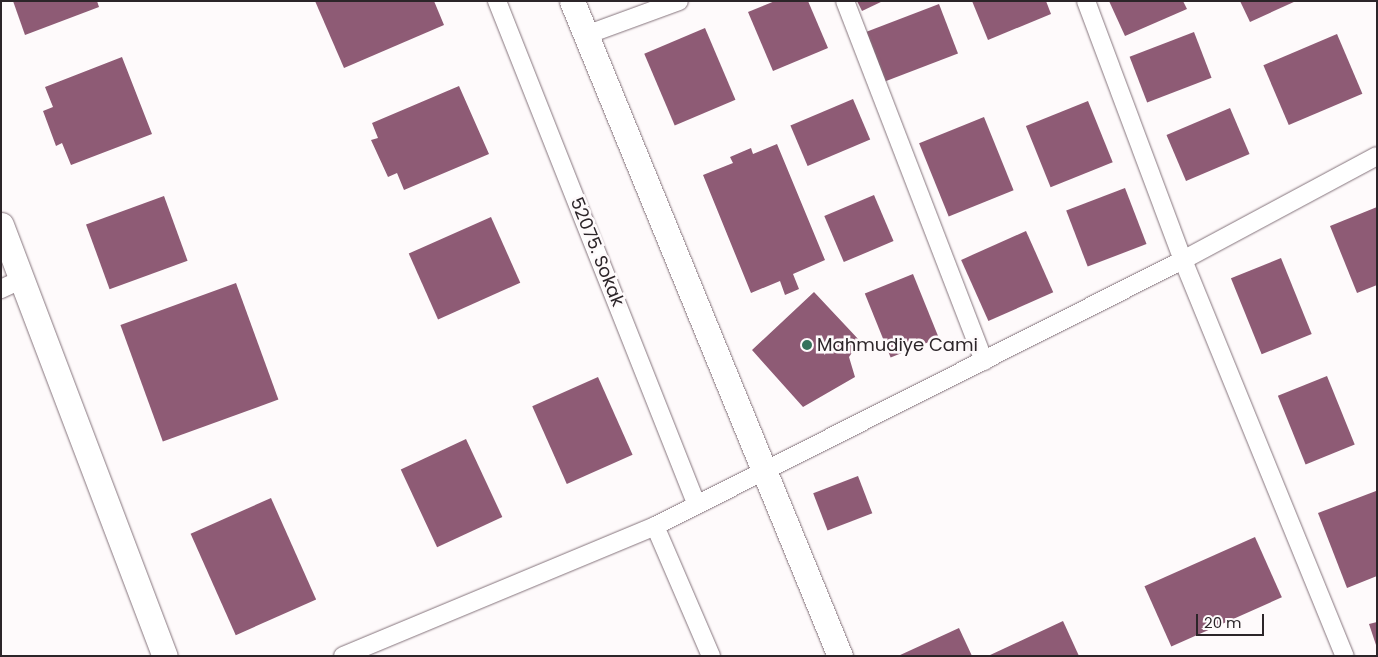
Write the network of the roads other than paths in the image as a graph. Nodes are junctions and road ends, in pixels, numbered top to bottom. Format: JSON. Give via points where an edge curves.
{"nodes":[{"id":1,"x":497,"y":1,"type":"edge"},
{"id":2,"x":572,"y":1,"type":"edge"},
{"id":3,"x":679,"y":1,"type":"edge"},
{"id":4,"x":845,"y":1,"type":"edge"},
{"id":5,"x":1086,"y":1,"type":"edge"},
{"id":6,"x":586,"y":35,"type":"junction"},
{"id":7,"x":1377,"y":156,"type":"edge"},
{"id":8,"x":1,"y":225,"type":"edge"},
{"id":9,"x":1183,"y":260,"type":"junction"},
{"id":10,"x":12,"y":284,"type":"edge"},
{"id":11,"x":984,"y":361,"type":"junction"},
{"id":12,"x":762,"y":470,"type":"junction"},
{"id":13,"x":696,"y":503,"type":"junction"},
{"id":14,"x":655,"y":526,"type":"junction"},
{"id":15,"x":165,"y":656,"type":"edge"},
{"id":16,"x":343,"y":656,"type":"edge"},
{"id":17,"x":711,"y":656,"type":"edge"},
{"id":18,"x":840,"y":656,"type":"edge"},
{"id":19,"x":1345,"y":656,"type":"edge"}],
"edges":[{"from":1,"to":13,"type":"street","name":"52075. Sokak"},
{"from":2,"to":6,"type":"street"},
{"from":3,"to":6,"type":"street"},
{"from":4,"to":11,"type":"street"},
{"from":5,"to":9,"type":"street"},
{"from":6,"to":12,"type":"street"},
{"from":7,"to":9,"type":"street"},
{"from":8,"to":10,"type":"street"},
{"from":9,"to":11,"type":"street"},
{"from":9,"to":19,"type":"street"},
{"from":10,"to":15,"type":"street"},
{"from":11,"to":12,"type":"street"},
{"from":12,"to":13,"type":"street"},
{"from":12,"to":18,"type":"street"},
{"from":13,"to":14,"type":"street"},
{"from":14,"to":16,"type":"street"},
{"from":14,"to":17,"type":"street"}]}
